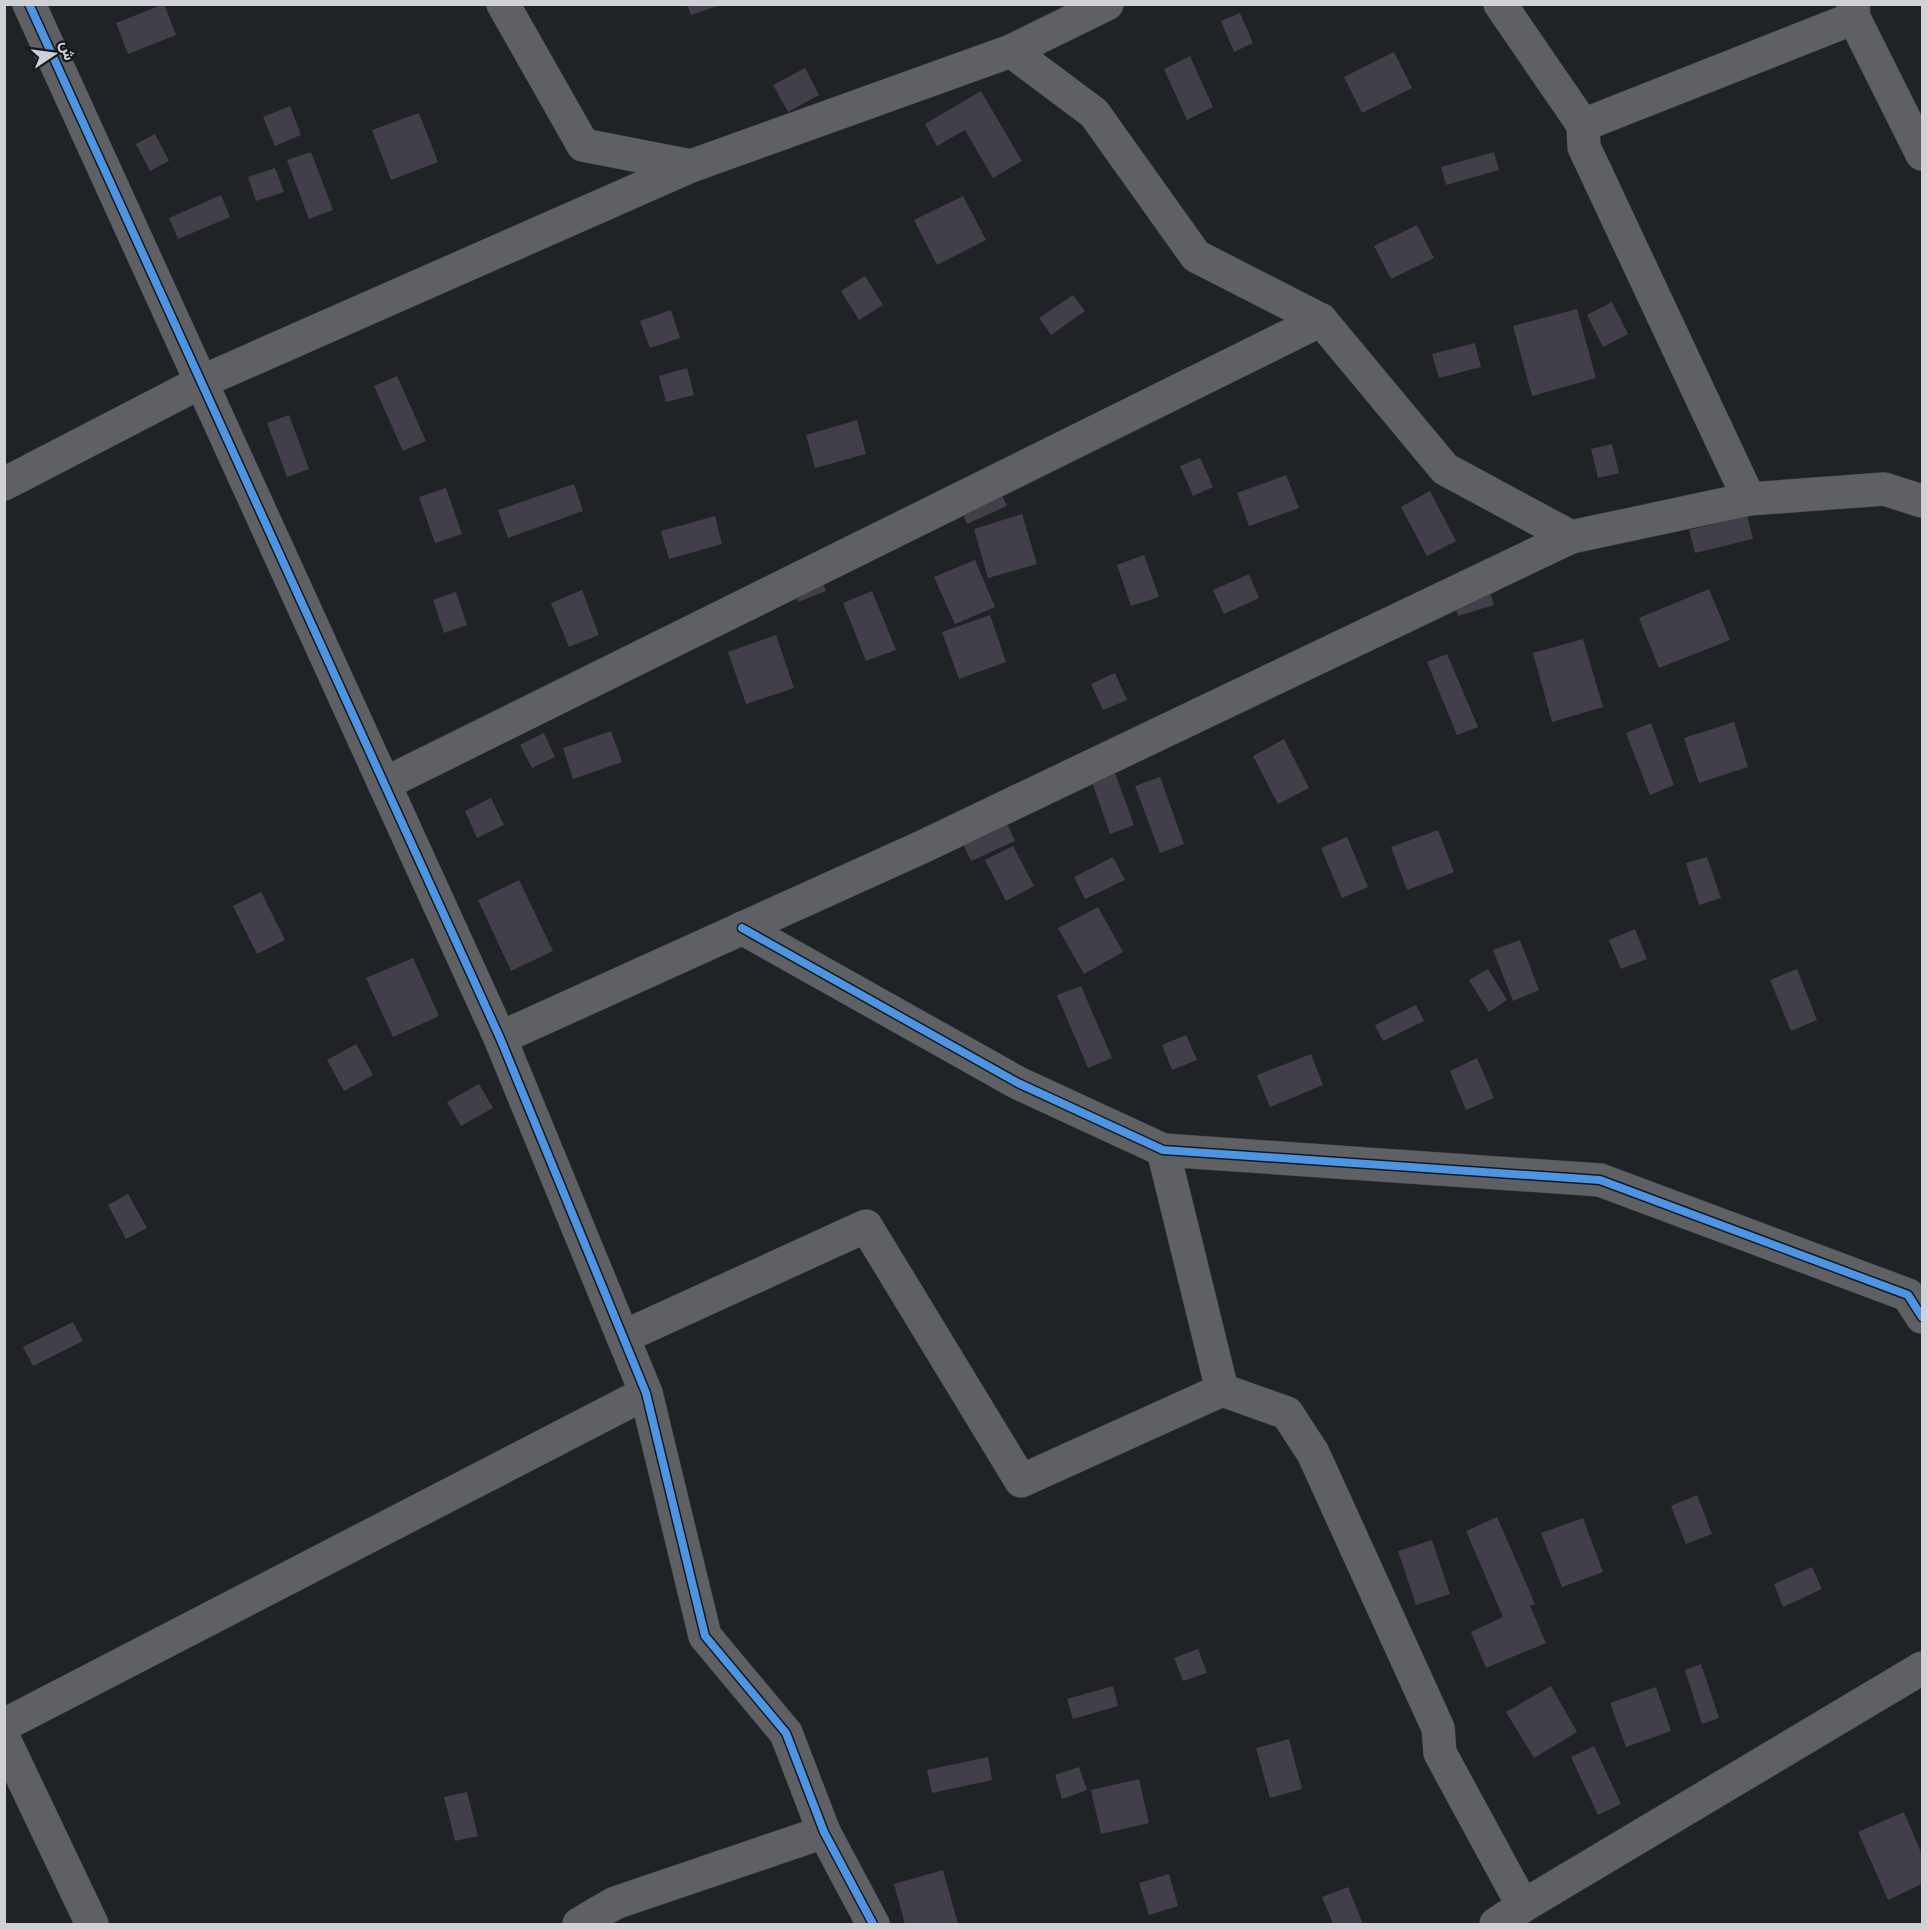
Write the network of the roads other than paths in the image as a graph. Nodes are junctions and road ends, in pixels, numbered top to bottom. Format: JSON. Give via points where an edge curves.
{"nodes":[{"id":1,"x":29,"y":4,"type":"edge"},
{"id":2,"x":503,"y":4,"type":"edge"},
{"id":3,"x":1107,"y":4,"type":"edge"},
{"id":4,"x":1500,"y":4,"type":"edge"},
{"id":5,"x":1853,"y":11,"type":"edge"},
{"id":6,"x":1011,"y":51,"type":"junction"},
{"id":7,"x":1583,"y":125,"type":"junction"},
{"id":8,"x":1923,"y":154,"type":"edge"},
{"id":9,"x":691,"y":166,"type":"junction"},
{"id":10,"x":1321,"y":320,"type":"junction"},
{"id":11,"x":201,"y":382,"type":"junction"},
{"id":12,"x":4,"y":484,"type":"edge"},
{"id":13,"x":1749,"y":499,"type":"junction"},
{"id":14,"x":1923,"y":501,"type":"edge"},
{"id":15,"x":1571,"y":537,"type":"junction"},
{"id":16,"x":384,"y":784,"type":"junction"},
{"id":17,"x":742,"y":928,"type":"junction"},
{"id":18,"x":500,"y":1038,"type":"junction"},
{"id":19,"x":1163,"y":1150,"type":"junction"},
{"id":20,"x":1918,"y":1300,"type":"edge"},
{"id":21,"x":623,"y":1337,"type":"junction"},
{"id":22,"x":1222,"y":1390,"type":"junction"},
{"id":23,"x":646,"y":1393,"type":"junction"},
{"id":24,"x":1923,"y":1668,"type":"edge"},
{"id":25,"x":4,"y":1725,"type":"edge"},
{"id":26,"x":4,"y":1739,"type":"edge"},
{"id":27,"x":824,"y":1832,"type":"junction"},
{"id":28,"x":1523,"y":1906,"type":"junction"},
{"id":29,"x":92,"y":1924,"type":"edge"},
{"id":30,"x":579,"y":1924,"type":"edge"},
{"id":31,"x":873,"y":1924,"type":"edge"},
{"id":32,"x":1496,"y":1924,"type":"edge"}],
"edges":[{"from":1,"to":11,"type":"street"},
{"from":2,"to":9,"type":"street","via":[[583,145]]},
{"from":3,"to":6,"type":"street"},
{"from":4,"to":7,"type":"street"},
{"from":5,"to":7,"type":"street"},
{"from":5,"to":8,"type":"street"},
{"from":6,"to":9,"type":"street"},
{"from":6,"to":10,"type":"street","via":[[1094,113],[1196,256]]},
{"from":7,"to":13,"type":"street","via":[[1584,147]]},
{"from":9,"to":11,"type":"street"},
{"from":10,"to":15,"type":"street","via":[[1445,469]]},
{"from":10,"to":16,"type":"street"},
{"from":11,"to":12,"type":"street"},
{"from":11,"to":16,"type":"street"},
{"from":13,"to":14,"type":"street","via":[[1884,489]]},
{"from":13,"to":15,"type":"street"},
{"from":15,"to":17,"type":"street"},
{"from":16,"to":18,"type":"street"},
{"from":17,"to":18,"type":"street"},
{"from":17,"to":19,"type":"street","via":[[1018,1083]]},
{"from":18,"to":21,"type":"street"},
{"from":19,"to":20,"type":"street","via":[[1600,1180]]},
{"from":19,"to":22,"type":"street"},
{"from":21,"to":22,"type":"street","via":[[866,1226],[1021,1481]]},
{"from":21,"to":23,"type":"street"},
{"from":22,"to":28,"type":"street","via":[[1287,1413],[1313,1453],[1438,1728],[1440,1753]]},
{"from":23,"to":25,"type":"street"},
{"from":23,"to":27,"type":"street","via":[[705,1636],[786,1733]]},
{"from":24,"to":28,"type":"street"},
{"from":26,"to":29,"type":"street"},
{"from":27,"to":30,"type":"street","via":[[615,1903]]},
{"from":27,"to":31,"type":"street"},
{"from":28,"to":32,"type":"street"}]}
